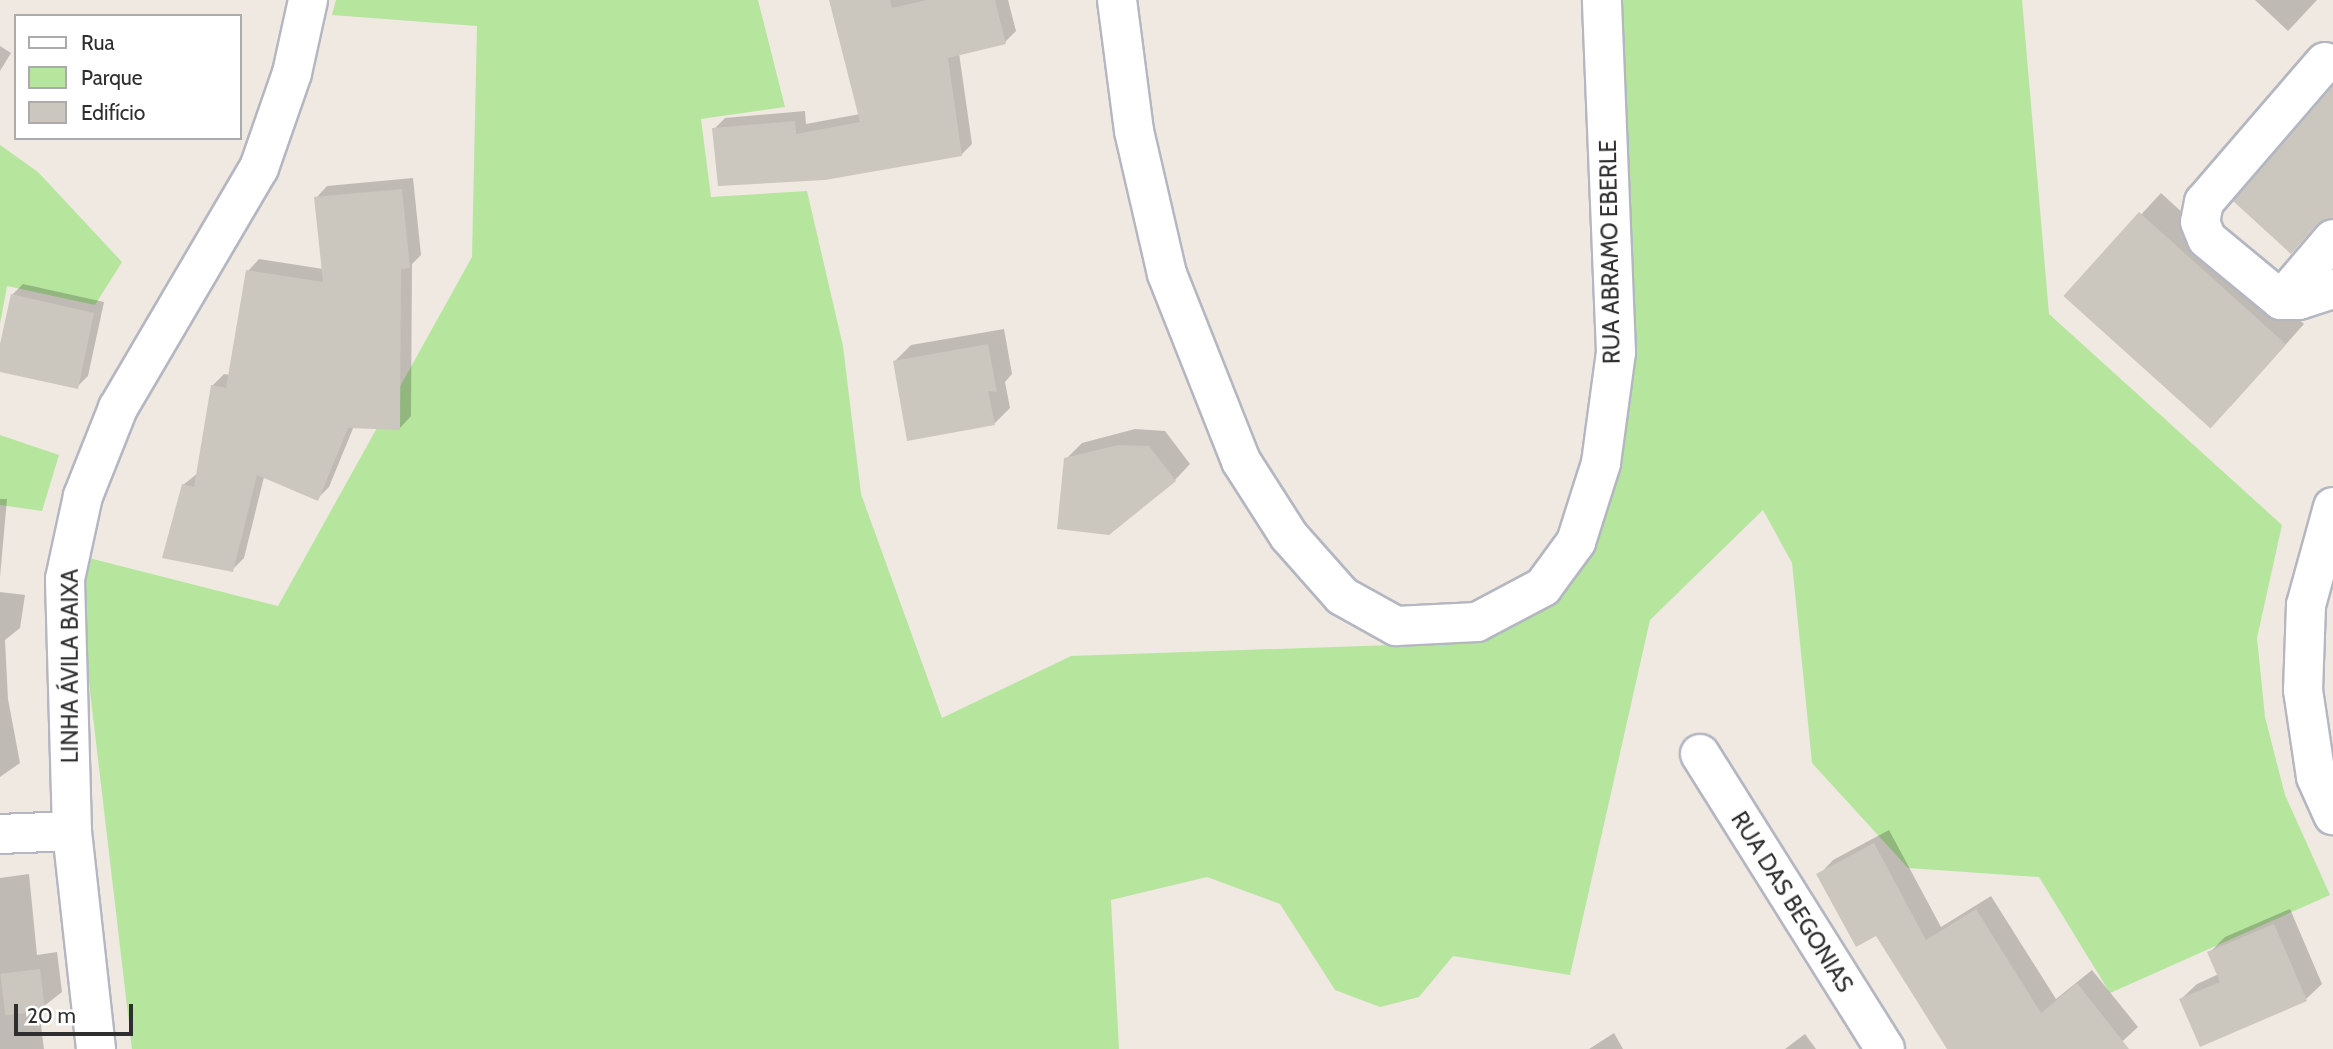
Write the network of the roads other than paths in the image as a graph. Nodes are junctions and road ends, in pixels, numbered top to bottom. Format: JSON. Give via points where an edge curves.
{"nodes":[{"id":1,"x":308,"y":0,"type":"edge"},
{"id":2,"x":1117,"y":0,"type":"edge"},
{"id":3,"x":1602,"y":0,"type":"edge"},
{"id":4,"x":2325,"y":62,"type":"dead end"},
{"id":5,"x":2333,"y":239,"type":"edge"},
{"id":6,"x":2333,"y":289,"type":"edge"},
{"id":7,"x":2281,"y":300,"type":"junction"},
{"id":8,"x":2333,"y":507,"type":"edge"},
{"id":9,"x":1700,"y":754,"type":"dead end"},
{"id":10,"x":2333,"y":815,"type":"edge"},
{"id":11,"x":72,"y":831,"type":"junction"},
{"id":12,"x":0,"y":834,"type":"edge"},
{"id":13,"x":96,"y":1049,"type":"edge"},
{"id":14,"x":1885,"y":1049,"type":"edge"}],
"edges":[{"from":1,"to":11,"type":"street","name":"LINHA ÁVILA BAIXA","via":[[292,73],[259,168],[118,408],[83,496],[65,579]]},
{"from":2,"to":3,"type":"street","name":"RUA ABRAMO EBERLE","via":[[1134,131],[1167,274],[1241,461],[1289,536],[1342,596],[1396,626],[1477,622],[1543,587],[1576,542],[1601,463],[1616,352]]},
{"from":4,"to":7,"type":"street","via":[[2204,202],[2200,222],[2207,239]]},
{"from":5,"to":7,"type":"street"},
{"from":6,"to":7,"type":"street","via":[[2299,300]]},
{"from":8,"to":10,"type":"street","via":[[2306,605],[2303,690],[2316,776]]},
{"from":9,"to":14,"type":"street","name":"RUA DAS BEGONIAS"},
{"from":11,"to":12,"type":"street"},
{"from":11,"to":13,"type":"street","name":"LINHA ÁVILA BAIXA"}]}
